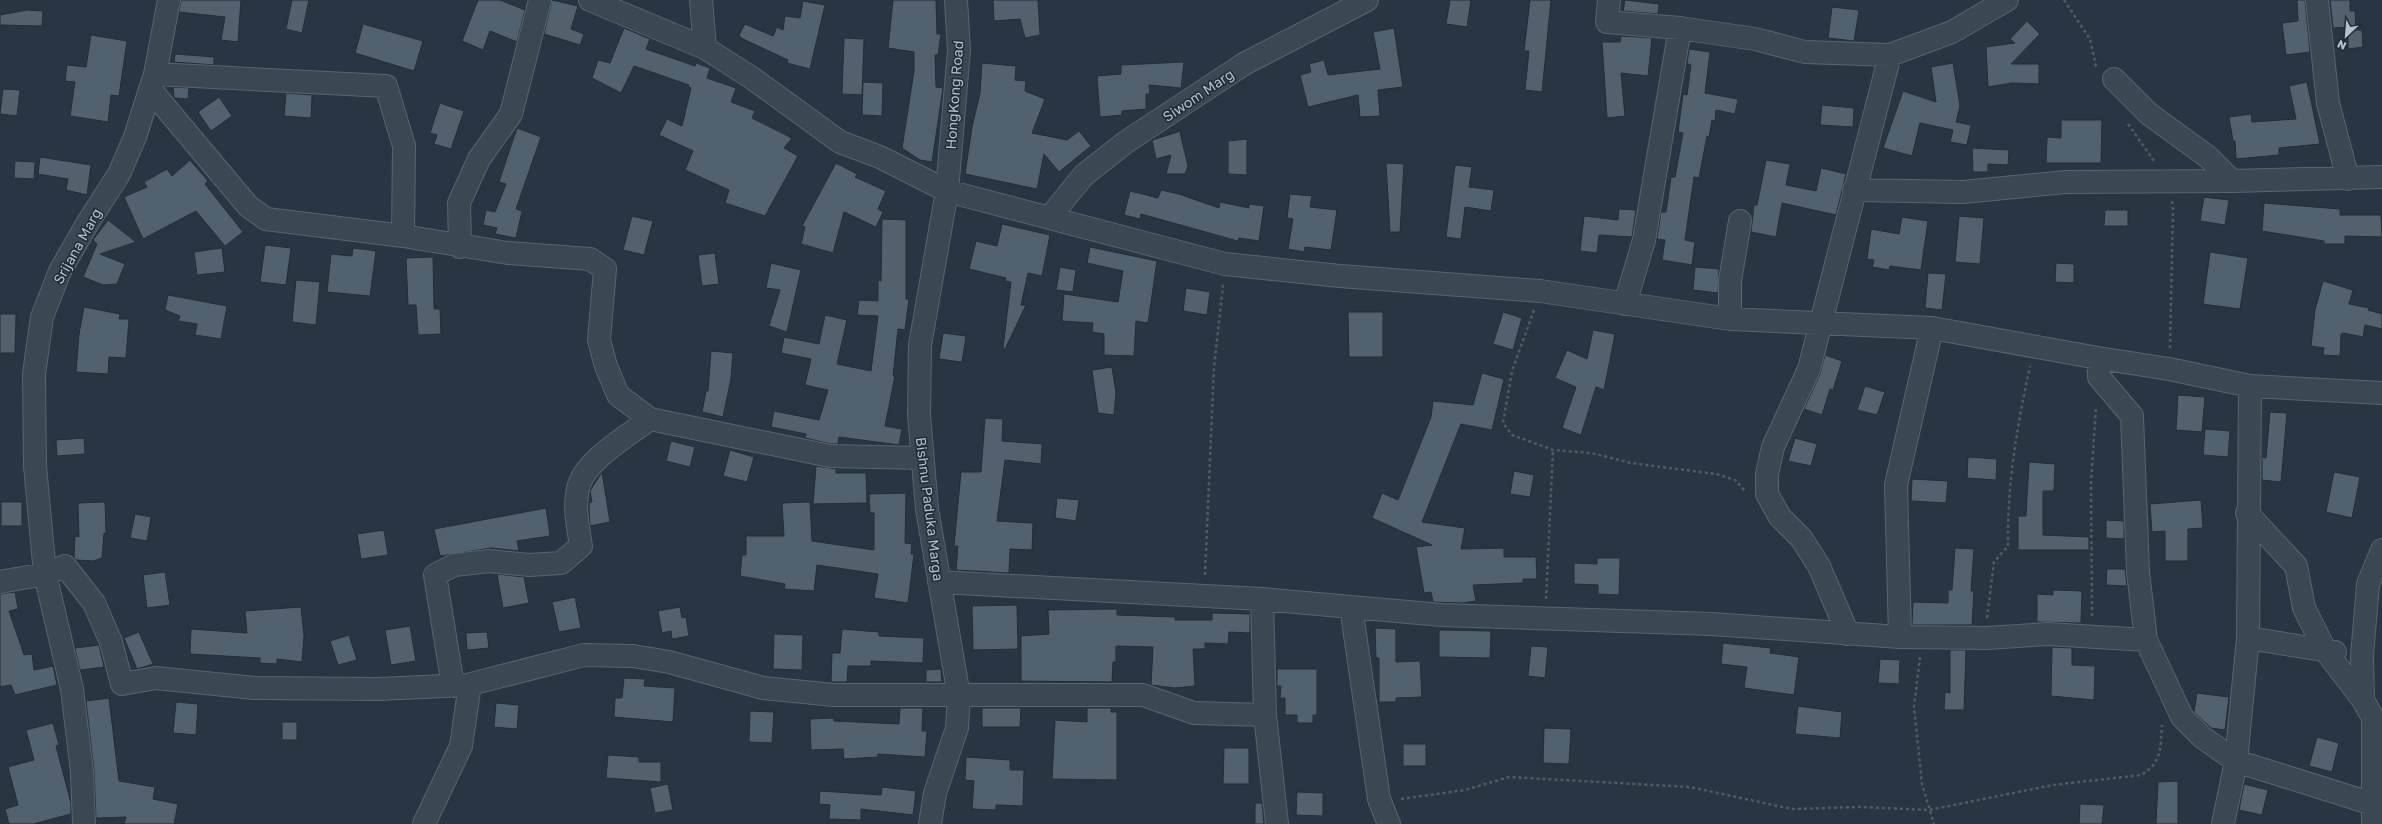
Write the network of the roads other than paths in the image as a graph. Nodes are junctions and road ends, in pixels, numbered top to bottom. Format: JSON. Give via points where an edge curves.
{"nodes":[{"id":1,"x":169,"y":0,"type":"edge"},
{"id":2,"x":540,"y":0,"type":"edge"},
{"id":3,"x":590,"y":0,"type":"edge"},
{"id":4,"x":701,"y":0,"type":"edge"},
{"id":5,"x":956,"y":0,"type":"edge"},
{"id":6,"x":1368,"y":0,"type":"edge"},
{"id":7,"x":1609,"y":0,"type":"edge"},
{"id":8,"x":2007,"y":0,"type":"edge"},
{"id":9,"x":2317,"y":0,"type":"edge"},
{"id":10,"x":1340,"y":7,"type":"edge"},
{"id":11,"x":1680,"y":28,"type":"junction"},
{"id":12,"x":705,"y":48,"type":"junction"},
{"id":13,"x":1890,"y":55,"type":"junction"},
{"id":14,"x":2114,"y":79,"type":"dead end"},
{"id":15,"x":153,"y":82,"type":"junction"},
{"id":16,"x":2382,"y":177,"type":"edge"},
{"id":17,"x":2348,"y":179,"type":"junction"},
{"id":18,"x":2232,"y":182,"type":"junction"},
{"id":19,"x":1854,"y":190,"type":"junction"},
{"id":20,"x":947,"y":191,"type":"junction"},
{"id":21,"x":1048,"y":218,"type":"junction"},
{"id":22,"x":1740,"y":221,"type":"dead end"},
{"id":23,"x":403,"y":236,"type":"junction"},
{"id":24,"x":460,"y":247,"type":"junction"},
{"id":25,"x":1625,"y":304,"type":"junction"},
{"id":26,"x":1730,"y":318,"type":"junction"},
{"id":27,"x":1820,"y":324,"type":"junction"},
{"id":28,"x":1932,"y":328,"type":"junction"},
{"id":29,"x":2098,"y":368,"type":"junction"},
{"id":30,"x":2250,"y":386,"type":"junction"},
{"id":31,"x":2382,"y":393,"type":"edge"},
{"id":32,"x":650,"y":419,"type":"junction"},
{"id":33,"x":922,"y":458,"type":"junction"},
{"id":34,"x":2247,"y":513,"type":"junction"},
{"id":35,"x":2382,"y":550,"type":"edge"},
{"id":36,"x":44,"y":574,"type":"junction"},
{"id":37,"x":0,"y":582,"type":"edge"},
{"id":38,"x":939,"y":582,"type":"junction"},
{"id":39,"x":1262,"y":600,"type":"junction"},
{"id":40,"x":1351,"y":607,"type":"junction"},
{"id":41,"x":1848,"y":634,"type":"junction"},
{"id":42,"x":1900,"y":637,"type":"junction"},
{"id":43,"x":2248,"y":638,"type":"junction"},
{"id":44,"x":2146,"y":640,"type":"junction"},
{"id":45,"x":2325,"y":650,"type":"junction"},
{"id":46,"x":2362,"y":656,"type":"junction"},
{"id":47,"x":460,"y":686,"type":"junction"},
{"id":48,"x":959,"y":696,"type":"junction"},
{"id":49,"x":2373,"y":713,"type":"edge"},
{"id":50,"x":1265,"y":715,"type":"junction"},
{"id":51,"x":2236,"y":761,"type":"junction"},
{"id":52,"x":2373,"y":814,"type":"edge"},
{"id":53,"x":84,"y":824,"type":"edge"},
{"id":54,"x":424,"y":824,"type":"edge"},
{"id":55,"x":930,"y":824,"type":"edge"},
{"id":56,"x":1277,"y":824,"type":"edge"},
{"id":57,"x":1388,"y":824,"type":"edge"},
{"id":58,"x":2223,"y":824,"type":"edge"}],
"edges":[{"from":1,"to":15,"type":"street","name":"Srijana Marg"},
{"from":2,"to":24,"type":"street","via":[[511,114],[479,158],[459,203]]},
{"from":3,"to":12,"type":"street"},
{"from":4,"to":12,"type":"street"},
{"from":5,"to":20,"type":"street","name":"HongKong Road","via":[[959,50]]},
{"from":6,"to":10,"type":"street","name":"Siwom Marg"},
{"from":7,"to":11,"type":"street","via":[[1607,22]]},
{"from":8,"to":13,"type":"street","via":[[1952,32]]},
{"from":9,"to":17,"type":"street","via":[[2328,104]]},
{"from":10,"to":21,"type":"street","name":"Siwom Marg","via":[[1244,64],[1126,142],[1084,175]]},
{"from":11,"to":13,"type":"street","via":[[1755,39],[1805,52]]},
{"from":11,"to":25,"type":"street","via":[[1644,240]]},
{"from":12,"to":20,"type":"street","via":[[752,78],[840,142],[880,157]]},
{"from":13,"to":19,"type":"street"},
{"from":14,"to":18,"type":"street","via":[[2150,114],[2208,157]]},
{"from":15,"to":23,"type":"street","via":[[248,206],[266,219]]},
{"from":15,"to":23,"type":"street","via":[[386,86],[404,146]]},
{"from":15,"to":36,"type":"street","name":"Srijana Marg","via":[[135,137],[119,174],[60,271],[42,317],[34,382],[35,466]]},
{"from":16,"to":17,"type":"street"},
{"from":17,"to":18,"type":"street"},
{"from":18,"to":19,"type":"street","via":[[2066,182],[1962,192]]},
{"from":19,"to":27,"type":"street"},
{"from":20,"to":21,"type":"street"},
{"from":20,"to":33,"type":"street","name":"Bishnu Paduka Marga","via":[[920,345],[919,415]]},
{"from":21,"to":25,"type":"street","via":[[1225,264],[1340,276],[1540,291]]},
{"from":22,"to":26,"type":"street","via":[[1730,281]]},
{"from":23,"to":24,"type":"street"},
{"from":24,"to":32,"type":"street","via":[[508,254],[590,259],[605,269],[599,340],[606,366],[618,395]]},
{"from":25,"to":26,"type":"street"},
{"from":26,"to":27,"type":"street"},
{"from":27,"to":28,"type":"street"},
{"from":27,"to":41,"type":"street","via":[[1808,369],[1773,447],[1767,474],[1767,494],[1780,517],[1801,538],[1819,566]]},
{"from":28,"to":29,"type":"street","via":[[2034,346]]},
{"from":28,"to":42,"type":"street","via":[[1896,485]]},
{"from":29,"to":30,"type":"street","via":[[2169,369]]},
{"from":29,"to":44,"type":"street","via":[[2132,416],[2138,572]]},
{"from":30,"to":31,"type":"street"},
{"from":30,"to":34,"type":"street"},
{"from":32,"to":33,"type":"street","via":[[830,456]]},
{"from":32,"to":47,"type":"street","via":[[590,466],[579,484],[576,501],[581,546],[561,563],[529,565],[489,561],[454,565],[435,575]]},
{"from":33,"to":38,"type":"street","name":"Bishnu Paduka Marga"},
{"from":34,"to":43,"type":"street"},
{"from":34,"to":45,"type":"street","via":[[2296,566],[2304,608]]},
{"from":35,"to":46,"type":"street","via":[[2368,584]]},
{"from":36,"to":37,"type":"street"},
{"from":36,"to":47,"type":"street","via":[[65,566],[94,603],[111,642],[122,684],[156,678],[254,688],[378,689]]},
{"from":36,"to":53,"type":"street","name":"Srijana Marg","via":[[72,689],[82,772]]},
{"from":38,"to":39,"type":"street"},
{"from":38,"to":48,"type":"street","name":"Bishnu Paduka Marga"},
{"from":39,"to":40,"type":"street"},
{"from":39,"to":50,"type":"street"},
{"from":40,"to":41,"type":"street","via":[[1442,615],[1712,624]]},
{"from":40,"to":57,"type":"street","via":[[1380,802]]},
{"from":41,"to":42,"type":"street"},
{"from":42,"to":44,"type":"street","via":[[1986,638],[2048,634]]},
{"from":43,"to":45,"type":"street"},
{"from":43,"to":51,"type":"street"},
{"from":44,"to":51,"type":"street","via":[[2182,717],[2202,737]]},
{"from":45,"to":46,"type":"street"},
{"from":45,"to":49,"type":"street"},
{"from":46,"to":49,"type":"street"},
{"from":47,"to":48,"type":"street","via":[[584,655],[633,656],[669,662],[763,688],[834,695]]},
{"from":47,"to":54,"type":"street","via":[[469,691],[461,746]]},
{"from":48,"to":50,"type":"street","via":[[1143,695],[1194,713]]},
{"from":48,"to":55,"type":"street","name":"Bishnu Paduka Marga","via":[[958,728],[935,793]]},
{"from":49,"to":52,"type":"street"},
{"from":50,"to":56,"type":"street"},
{"from":51,"to":52,"type":"street"},
{"from":51,"to":58,"type":"street"}]}
